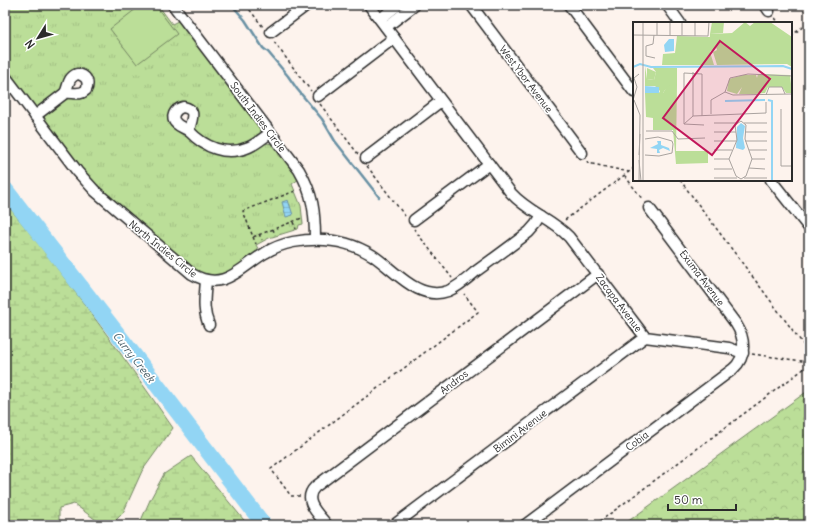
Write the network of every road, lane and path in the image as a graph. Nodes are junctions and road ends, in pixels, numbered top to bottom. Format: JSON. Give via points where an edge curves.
{"nodes":[{"id":1,"x":173,"y":5,"type":"edge"},
{"id":2,"x":246,"y":5,"type":"edge"},
{"id":3,"x":307,"y":5,"type":"edge"},
{"id":4,"x":369,"y":5,"type":"edge"},
{"id":5,"x":398,"y":5,"type":"edge"},
{"id":6,"x":415,"y":5,"type":"edge"},
{"id":7,"x":471,"y":5,"type":"edge"},
{"id":8,"x":569,"y":5,"type":"edge"},
{"id":9,"x":667,"y":5,"type":"edge"},
{"id":10,"x":679,"y":22,"type":"edge"},
{"id":11,"x":809,"y":22,"type":"edge"},
{"id":12,"x":383,"y":23,"type":"junction"},
{"id":13,"x":269,"y":34,"type":"junction"},
{"id":14,"x":792,"y":35,"type":"edge"},
{"id":15,"x":394,"y":38,"type":"junction"},
{"id":16,"x":5,"y":76,"type":"edge"},
{"id":17,"x":633,"y":91,"type":"edge"},
{"id":18,"x":66,"y":93,"type":"dead end"},
{"id":19,"x":316,"y":97,"type":"junction"},
{"id":20,"x":441,"y":100,"type":"junction"},
{"id":21,"x":35,"y":116,"type":"junction"},
{"id":22,"x":189,"y":131,"type":"dead end"},
{"id":23,"x":270,"y":134,"type":"junction"},
{"id":24,"x":582,"y":153,"type":"joint"},
{"id":25,"x":364,"y":159,"type":"junction"},
{"id":26,"x":489,"y":164,"type":"junction"},
{"id":27,"x":633,"y":169,"type":"edge"},
{"id":28,"x":629,"y":172,"type":"junction"},
{"id":29,"x":625,"y":175,"type":"junction"},
{"id":30,"x":681,"y":181,"type":"edge"},
{"id":31,"x":772,"y":181,"type":"edge"},
{"id":32,"x":295,"y":191,"type":"dead end"},
{"id":33,"x":649,"y":208,"type":"joint"},
{"id":34,"x":541,"y":216,"type":"junction"},
{"id":35,"x":302,"y":218,"type":"dead end"},
{"id":36,"x":293,"y":222,"type":"junction"},
{"id":37,"x":411,"y":222,"type":"junction"},
{"id":38,"x":557,"y":226,"type":"junction"},
{"id":39,"x":809,"y":228,"type":"edge"},
{"id":40,"x":273,"y":229,"type":"junction"},
{"id":41,"x":296,"y":229,"type":"dead end"},
{"id":42,"x":259,"y":234,"type":"junction"},
{"id":43,"x":275,"y":235,"type":"dead end"},
{"id":44,"x":253,"y":237,"type":"junction"},
{"id":45,"x":315,"y":239,"type":"junction"},
{"id":46,"x":262,"y":240,"type":"dead end"},
{"id":47,"x":256,"y":244,"type":"dead end"},
{"id":48,"x":598,"y":274,"type":"junction"},
{"id":49,"x":206,"y":280,"type":"junction"},
{"id":50,"x":457,"y":286,"type":"junction"},
{"id":51,"x":209,"y":325,"type":"dead end"},
{"id":52,"x":645,"y":337,"type":"junction"},
{"id":53,"x":809,"y":352,"type":"edge"},
{"id":54,"x":743,"y":353,"type":"junction"},
{"id":55,"x":809,"y":362,"type":"edge"},
{"id":56,"x":809,"y":365,"type":"edge"},
{"id":57,"x":310,"y":494,"type":"junction"},
{"id":58,"x":327,"y":525,"type":"edge"},
{"id":59,"x":394,"y":525,"type":"edge"},
{"id":60,"x":525,"y":525,"type":"edge"},
{"id":61,"x":596,"y":525,"type":"edge"}],
"edges":[{"from":1,"to":23,"type":"street","name":"South Indies Circle"},
{"from":2,"to":13,"type":"path"},
{"from":3,"to":13,"type":"street"},
{"from":4,"to":12,"type":"street","name":"Zacapa Avenue"},
{"from":5,"to":12,"type":"street"},
{"from":6,"to":12,"type":"street"},
{"from":7,"to":24,"type":"street","name":"West Ybor Avenue"},
{"from":8,"to":17,"type":"street"},
{"from":9,"to":10,"type":"street"},
{"from":11,"to":14,"type":"path"},
{"from":12,"to":15,"type":"street","name":"Zacapa Avenue"},
{"from":13,"to":19,"type":"path"},
{"from":15,"to":19,"type":"street"},
{"from":15,"to":20,"type":"street","name":"Zacapa Avenue"},
{"from":16,"to":21,"type":"street","name":"North Indies Circle"},
{"from":18,"to":21,"type":"street"},
{"from":19,"to":25,"type":"path"},
{"from":20,"to":25,"type":"street"},
{"from":20,"to":26,"type":"street","name":"Zacapa Avenue"},
{"from":21,"to":49,"type":"street","name":"North Indies Circle","via":[[95,191],[192,274]]},
{"from":22,"to":23,"type":"street","via":[[209,147],[224,151],[249,147]]},
{"from":23,"to":45,"type":"street","name":"South Indies Circle","via":[[299,170],[308,188],[314,208]]},
{"from":24,"to":28,"type":"path","via":[[588,163]]},
{"from":25,"to":37,"type":"path"},
{"from":26,"to":34,"type":"street","name":"Zacapa Avenue","via":[[518,200]]},
{"from":26,"to":37,"type":"street"},
{"from":27,"to":28,"type":"path"},
{"from":28,"to":29,"type":"path"},
{"from":29,"to":33,"type":"path"},
{"from":29,"to":38,"type":"path"},
{"from":30,"to":53,"type":"path"},
{"from":31,"to":39,"type":"street"},
{"from":32,"to":44,"type":"path","via":[[243,211]]},
{"from":33,"to":54,"type":"street","name":"Exuma Avenue","via":[[736,324],[742,336]]},
{"from":34,"to":38,"type":"street","name":"Zacapa Avenue"},
{"from":34,"to":50,"type":"street","via":[[531,230]]},
{"from":35,"to":36,"type":"path"},
{"from":36,"to":40,"type":"path"},
{"from":36,"to":41,"type":"path"},
{"from":37,"to":50,"type":"path"},
{"from":38,"to":48,"type":"street","name":"Zacapa Avenue","via":[[576,244]]},
{"from":40,"to":42,"type":"path"},
{"from":40,"to":43,"type":"path"},
{"from":42,"to":44,"type":"path"},
{"from":42,"to":46,"type":"path"},
{"from":44,"to":47,"type":"path"},
{"from":45,"to":49,"type":"street","name":"North Indies Circle","via":[[275,248],[258,257],[234,276]]},
{"from":45,"to":50,"type":"street","name":"North Indies Circle","via":[[335,241],[360,249],[423,291],[443,292]]},
{"from":48,"to":52,"type":"street","name":"Zacapa Avenue"},
{"from":48,"to":57,"type":"street","name":"Andros","via":[[317,485]]},
{"from":49,"to":51,"type":"street","via":[[204,307]]},
{"from":50,"to":57,"type":"path","via":[[478,312],[271,469],[291,496]]},
{"from":52,"to":54,"type":"street","name":"Zacapa Avenue","via":[[729,348]]},
{"from":52,"to":59,"type":"street","name":"Bimini Avenue"},
{"from":54,"to":55,"type":"path"},
{"from":54,"to":60,"type":"street","name":"Cobia","via":[[740,362],[733,369]]},
{"from":56,"to":61,"type":"path"},
{"from":57,"to":58,"type":"street","via":[[311,504]]}]}
